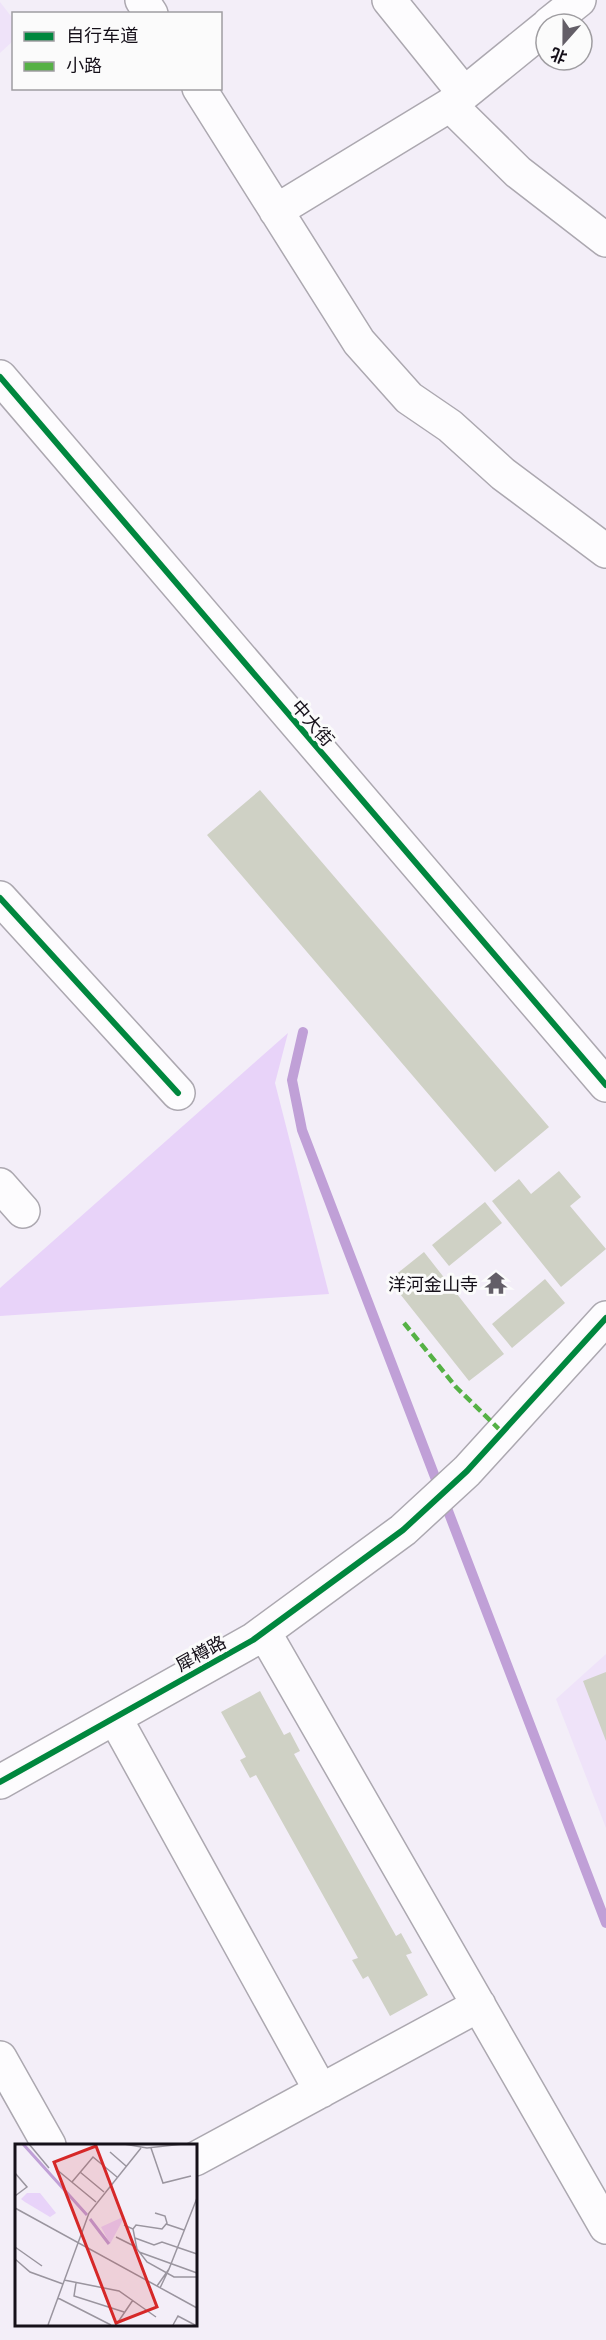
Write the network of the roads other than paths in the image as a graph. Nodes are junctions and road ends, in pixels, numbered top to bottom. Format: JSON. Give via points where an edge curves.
{"nodes":[{"id":1,"x":389,"y":0,"type":"edge"},
{"id":2,"x":579,"y":0,"type":"edge"},
{"id":3,"x":564,"y":12,"type":"edge"},
{"id":4,"x":534,"y":36,"type":"edge"},
{"id":5,"x":200,"y":90,"type":"edge"},
{"id":6,"x":457,"y":99,"type":"junction"},
{"id":7,"x":276,"y":211,"type":"junction"},
{"id":8,"x":606,"y":240,"type":"edge"},
{"id":9,"x":0,"y":377,"type":"edge"},
{"id":10,"x":606,"y":551,"type":"edge"},
{"id":11,"x":0,"y":898,"type":"edge"},
{"id":12,"x":606,"y":1085,"type":"edge"},
{"id":13,"x":178,"y":1093,"type":"dead end"},
{"id":14,"x":0,"y":1185,"type":"edge"},
{"id":15,"x":23,"y":1211,"type":"dead end"},
{"id":16,"x":606,"y":1318,"type":"edge"},
{"id":17,"x":264,"y":1632,"type":"junction"},
{"id":18,"x":114,"y":1718,"type":"junction"},
{"id":19,"x":0,"y":1782,"type":"edge"},
{"id":20,"x":479,"y":2005,"type":"junction"},
{"id":21,"x":0,"y":2058,"type":"edge"},
{"id":22,"x":321,"y":2091,"type":"junction"},
{"id":23,"x":48,"y":2144,"type":"edge"},
{"id":24,"x":196,"y":2158,"type":"edge"},
{"id":25,"x":606,"y":2227,"type":"edge"}],
"edges":[{"from":1,"to":6,"type":"street"},
{"from":2,"to":3,"type":"street"},
{"from":4,"to":6,"type":"street"},
{"from":5,"to":7,"type":"street"},
{"from":6,"to":7,"type":"street"},
{"from":6,"to":8,"type":"street","via":[[519,172]]},
{"from":7,"to":10,"type":"street","via":[[359,342],[409,398],[450,426],[503,474]]},
{"from":9,"to":12,"type":"street","name":"中大街"},
{"from":11,"to":13,"type":"street"},
{"from":14,"to":15,"type":"street"},
{"from":16,"to":17,"type":"street","name":"犀樽路","via":[[467,1471],[404,1530]]},
{"from":17,"to":18,"type":"street","name":"犀樽路"},
{"from":17,"to":20,"type":"street"},
{"from":18,"to":19,"type":"street","name":"犀樽路"},
{"from":18,"to":22,"type":"street"},
{"from":20,"to":22,"type":"street"},
{"from":20,"to":25,"type":"street"},
{"from":21,"to":23,"type":"street"},
{"from":22,"to":24,"type":"street"}]}
